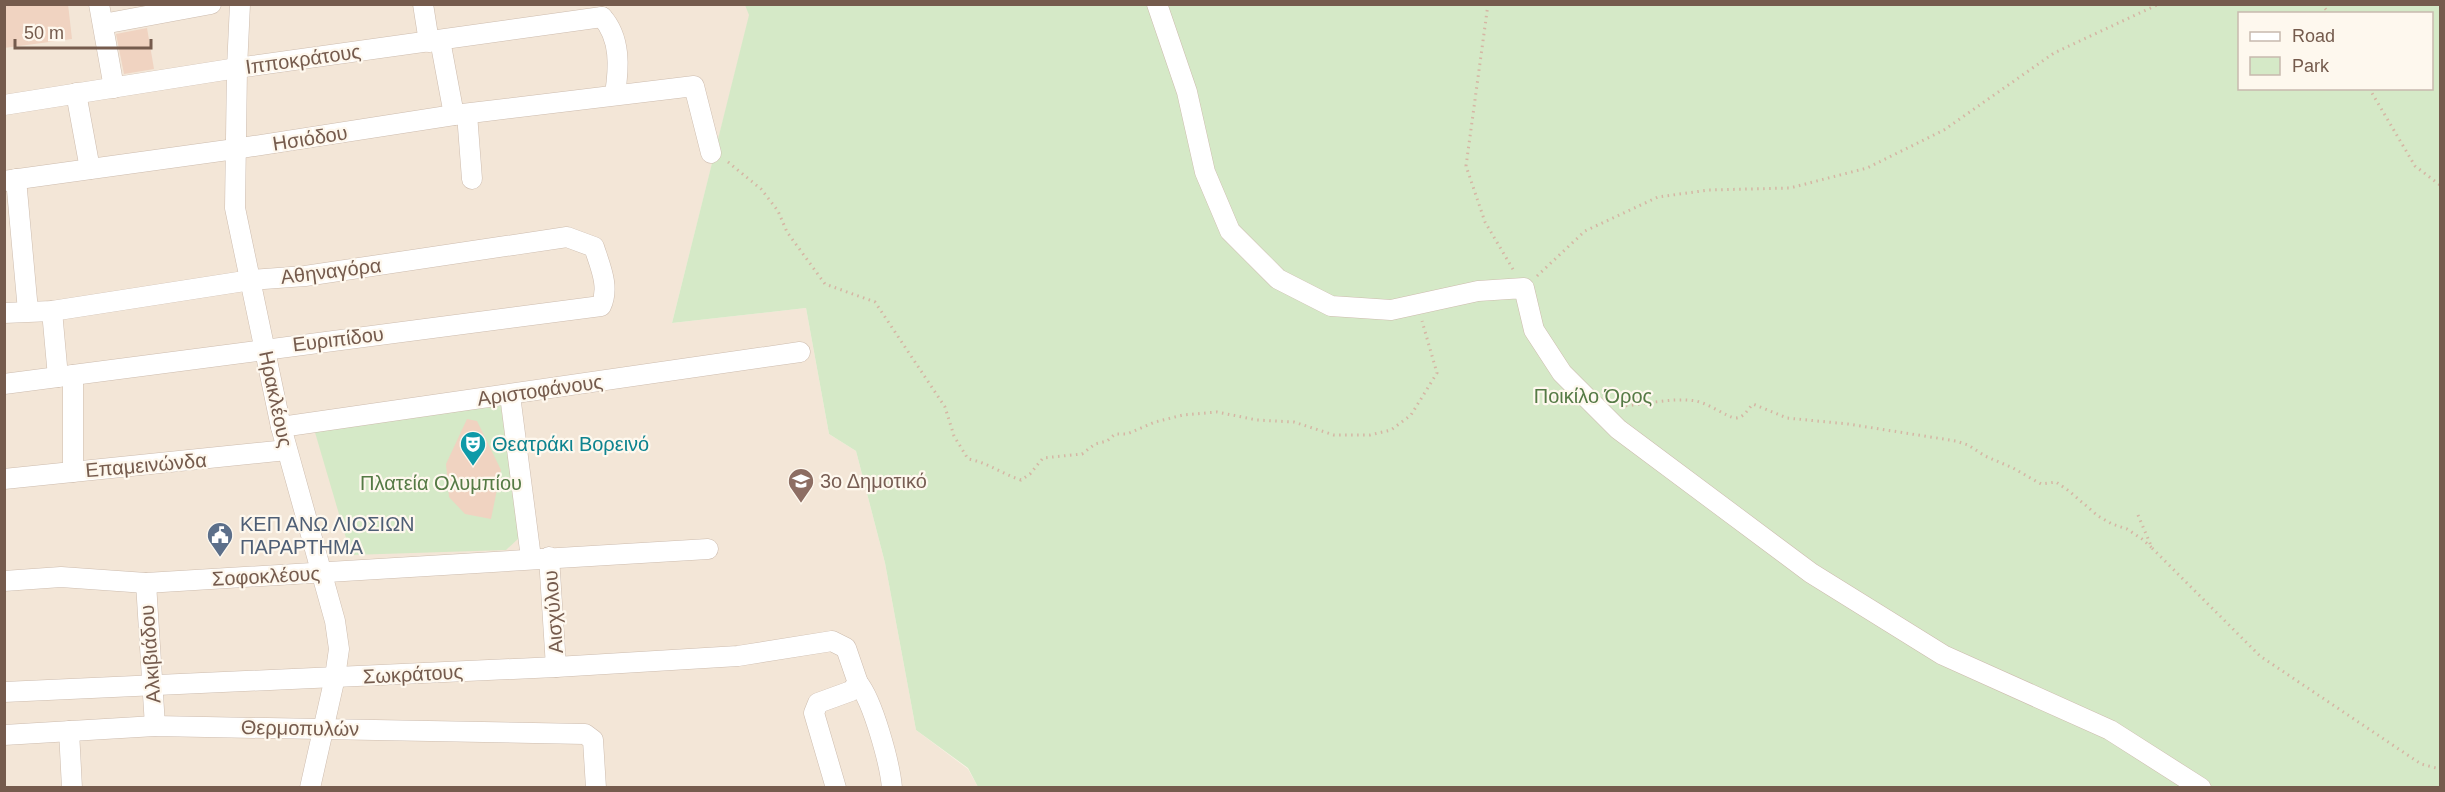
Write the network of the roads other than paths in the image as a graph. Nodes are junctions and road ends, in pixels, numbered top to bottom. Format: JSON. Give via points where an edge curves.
{"nodes":[{"id":1,"x":99,"y":4,"type":"edge"},
{"id":2,"x":211,"y":4,"type":"edge"},
{"id":3,"x":240,"y":4,"type":"edge"},
{"id":4,"x":423,"y":4,"type":"edge"},
{"id":5,"x":1157,"y":4,"type":"edge"},
{"id":6,"x":601,"y":11,"type":"edge"},
{"id":7,"x":103,"y":24,"type":"junction"},
{"id":8,"x":434,"y":41,"type":"junction"},
{"id":9,"x":237,"y":68,"type":"junction"},
{"id":10,"x":114,"y":87,"type":"junction"},
{"id":11,"x":76,"y":93,"type":"junction"},
{"id":12,"x":615,"y":94,"type":"junction"},
{"id":13,"x":4,"y":105,"type":"edge"},
{"id":14,"x":461,"y":115,"type":"junction"},
{"id":15,"x":235,"y":150,"type":"junction"},
{"id":16,"x":711,"y":153,"type":"road end"},
{"id":17,"x":90,"y":169,"type":"junction"},
{"id":18,"x":472,"y":179,"type":"dead end"},
{"id":19,"x":10,"y":180,"type":"edge"},
{"id":20,"x":251,"y":280,"type":"junction"},
{"id":21,"x":601,"y":306,"type":"joint"},
{"id":22,"x":28,"y":311,"type":"junction"},
{"id":23,"x":52,"y":311,"type":"junction"},
{"id":24,"x":4,"y":313,"type":"edge"},
{"id":25,"x":265,"y":349,"type":"junction"},
{"id":26,"x":800,"y":352,"type":"dead end"},
{"id":27,"x":66,"y":376,"type":"junction"},
{"id":28,"x":4,"y":384,"type":"edge"},
{"id":29,"x":510,"y":394,"type":"junction"},
{"id":30,"x":281,"y":427,"type":"junction"},
{"id":31,"x":287,"y":450,"type":"junction"},
{"id":32,"x":73,"y":472,"type":"junction"},
{"id":33,"x":4,"y":479,"type":"edge"},
{"id":34,"x":708,"y":549,"type":"dead end"},
{"id":35,"x":540,"y":558,"type":"junction"},
{"id":36,"x":320,"y":572,"type":"junction"},
{"id":37,"x":4,"y":581,"type":"edge"},
{"id":38,"x":146,"y":583,"type":"junction"},
{"id":39,"x":556,"y":667,"type":"junction"},
{"id":40,"x":335,"y":677,"type":"junction"},
{"id":41,"x":858,"y":683,"type":"junction"},
{"id":42,"x":153,"y":685,"type":"junction"},
{"id":43,"x":4,"y":692,"type":"edge"},
{"id":44,"x":155,"y":726,"type":"junction"},
{"id":45,"x":324,"y":728,"type":"junction"},
{"id":46,"x":69,"y":731,"type":"junction"},
{"id":47,"x":4,"y":735,"type":"edge"},
{"id":48,"x":72,"y":788,"type":"edge"},
{"id":49,"x":310,"y":788,"type":"edge"},
{"id":50,"x":596,"y":788,"type":"edge"},
{"id":51,"x":836,"y":788,"type":"edge"},
{"id":52,"x":891,"y":788,"type":"edge"},
{"id":53,"x":2201,"y":788,"type":"edge"}],
"edges":[{"from":1,"to":7,"type":"street"},
{"from":2,"to":7,"type":"street"},
{"from":3,"to":9,"type":"street","name":"Ηρακλέους"},
{"from":4,"to":8,"type":"street"},
{"from":5,"to":53,"type":"street","via":[[1187,92],[1205,172],[1230,231],[1278,279],[1331,306],[1390,310],[1478,291],[1524,288],[1534,330],[1562,373],[1618,429],[1811,573],[1943,656],[2110,730]]},
{"from":6,"to":8,"type":"street","name":"Ιπποκράτους"},
{"from":6,"to":12,"type":"street","via":[[615,42],[619,70]]},
{"from":7,"to":10,"type":"street"},
{"from":8,"to":9,"type":"street","name":"Ιπποκράτους"},
{"from":8,"to":14,"type":"street"},
{"from":9,"to":10,"type":"street","name":"Ιπποκράτους"},
{"from":9,"to":15,"type":"street","name":"Ηρακλέους"},
{"from":10,"to":11,"type":"street","name":"Ιπποκράτους"},
{"from":11,"to":13,"type":"street","name":"Ιπποκράτους"},
{"from":11,"to":17,"type":"street"},
{"from":12,"to":14,"type":"street","name":"Ησιόδου"},
{"from":12,"to":16,"type":"street","name":"Ησιόδου","via":[[694,86]]},
{"from":14,"to":15,"type":"street","name":"Ησιόδου"},
{"from":14,"to":18,"type":"street"},
{"from":15,"to":17,"type":"street","name":"Ησιόδου"},
{"from":15,"to":20,"type":"street","name":"Ηρακλέους","via":[[235,208]]},
{"from":17,"to":19,"type":"street","name":"Ησιόδου"},
{"from":19,"to":22,"type":"street"},
{"from":20,"to":21,"type":"street","name":"Αθηναγόρα","via":[[305,276],[567,237],[594,247],[604,283]]},
{"from":20,"to":23,"type":"street","name":"Αθηναγόρα"},
{"from":20,"to":25,"type":"street","name":"Ηρακλέους"},
{"from":21,"to":25,"type":"street","name":"Ευριπίδου"},
{"from":22,"to":23,"type":"street","name":"Αθηναγόρα"},
{"from":22,"to":24,"type":"street","name":"Αθηναγόρα"},
{"from":23,"to":27,"type":"street"},
{"from":25,"to":27,"type":"street","name":"Ευριπίδου"},
{"from":25,"to":30,"type":"street","name":"Ηρακλέους"},
{"from":26,"to":29,"type":"street","name":"Αριστοφάνους"},
{"from":27,"to":28,"type":"street","name":"Ευριπίδου"},
{"from":27,"to":32,"type":"street"},
{"from":29,"to":30,"type":"street","name":"Αριστοφάνους"},
{"from":29,"to":35,"type":"street","name":"Αισχύλου"},
{"from":30,"to":31,"type":"street","name":"Ηρακλέους"},
{"from":31,"to":32,"type":"street","name":"Επαμεινώνδα"},
{"from":31,"to":36,"type":"street","name":"Ηρακλέους"},
{"from":32,"to":33,"type":"street","name":"Επαμεινώνδα"},
{"from":34,"to":35,"type":"street","name":"Σοφοκλέους"},
{"from":35,"to":36,"type":"street","name":"Σοφοκλέους"},
{"from":35,"to":39,"type":"street","name":"Αισχύλου"},
{"from":36,"to":38,"type":"street","name":"Σοφοκλέους"},
{"from":36,"to":40,"type":"street","name":"Ηρακλέους","via":[[335,621],[339,650]]},
{"from":37,"to":38,"type":"street","name":"Σοφοκλέους","via":[[61,577]]},
{"from":38,"to":42,"type":"street","name":"Αλκιβιάδου"},
{"from":39,"to":40,"type":"street","name":"Σωκράτους"},
{"from":39,"to":41,"type":"street","name":"Σωκράτους","via":[[738,656],[832,641],[846,648]]},
{"from":40,"to":42,"type":"street","name":"Σωκράτους"},
{"from":40,"to":45,"type":"street","name":"Ηρακλέους"},
{"from":41,"to":51,"type":"street","via":[[851,691],[818,704],[814,713]]},
{"from":41,"to":52,"type":"street","via":[[868,699],[890,770]]},
{"from":42,"to":43,"type":"street","name":"Σωκράτους"},
{"from":42,"to":44,"type":"street","name":"Αλκιβιάδου"},
{"from":44,"to":45,"type":"street","name":"Θερμοπυλών"},
{"from":44,"to":46,"type":"street","name":"Θερμοπυλών"},
{"from":45,"to":49,"type":"street","name":"Ηρακλέους"},
{"from":45,"to":50,"type":"street","name":"Θερμοπυλών","via":[[585,734],[593,740]]},
{"from":46,"to":47,"type":"street","name":"Θερμοπυλών"},
{"from":46,"to":48,"type":"street"}]}
